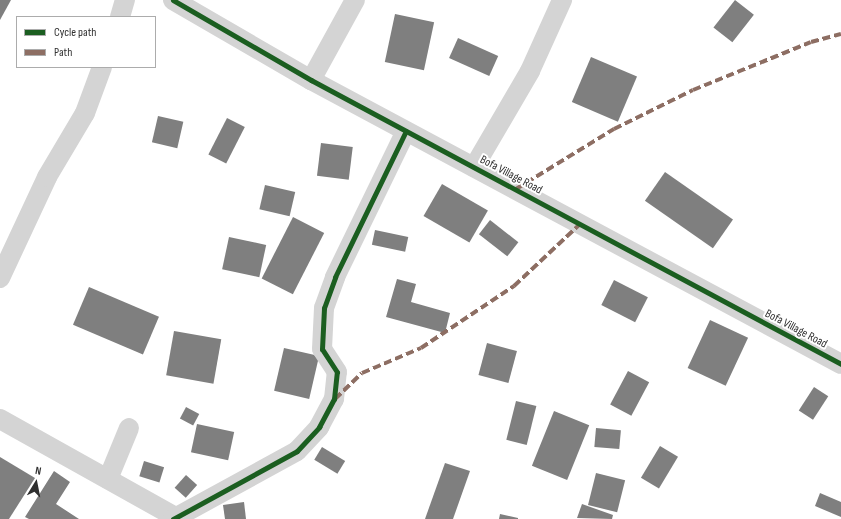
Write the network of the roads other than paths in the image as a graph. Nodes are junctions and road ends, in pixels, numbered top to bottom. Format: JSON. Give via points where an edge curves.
{"nodes":[{"id":1,"x":125,"y":0,"type":"edge"},
{"id":2,"x":173,"y":0,"type":"edge"},
{"id":3,"x":355,"y":0,"type":"edge"},
{"id":4,"x":562,"y":0,"type":"edge"},
{"id":5,"x":120,"y":16,"type":"edge"},
{"id":6,"x":102,"y":68,"type":"edge"},
{"id":7,"x":311,"y":80,"type":"junction"},
{"id":8,"x":406,"y":131,"type":"junction"},
{"id":9,"x":474,"y":167,"type":"junction"},
{"id":10,"x":0,"y":278,"type":"edge"},
{"id":11,"x":841,"y":364,"type":"edge"},
{"id":12,"x":0,"y":419,"type":"edge"},
{"id":13,"x":129,"y":428,"type":"dead end"},
{"id":14,"x":108,"y":479,"type":"junction"},
{"id":15,"x":174,"y":518,"type":"edge"}],
"edges":[{"from":1,"to":5,"type":"street"},
{"from":2,"to":7,"type":"street","name":"Bofa Village Road"},
{"from":3,"to":7,"type":"street"},
{"from":4,"to":9,"type":"street","via":[[530,71]]},
{"from":6,"to":10,"type":"street","via":[[85,113],[47,177]]},
{"from":7,"to":8,"type":"street","name":"Bofa Village Road"},
{"from":8,"to":9,"type":"street","name":"Bofa Village Road"},
{"from":8,"to":15,"type":"street","via":[[335,277],[324,308],[322,349],[337,372],[334,399],[319,427],[297,451]]},
{"from":9,"to":11,"type":"street","name":"Bofa Village Road"},
{"from":12,"to":14,"type":"street"},
{"from":13,"to":14,"type":"street"},
{"from":14,"to":15,"type":"street"}]}
